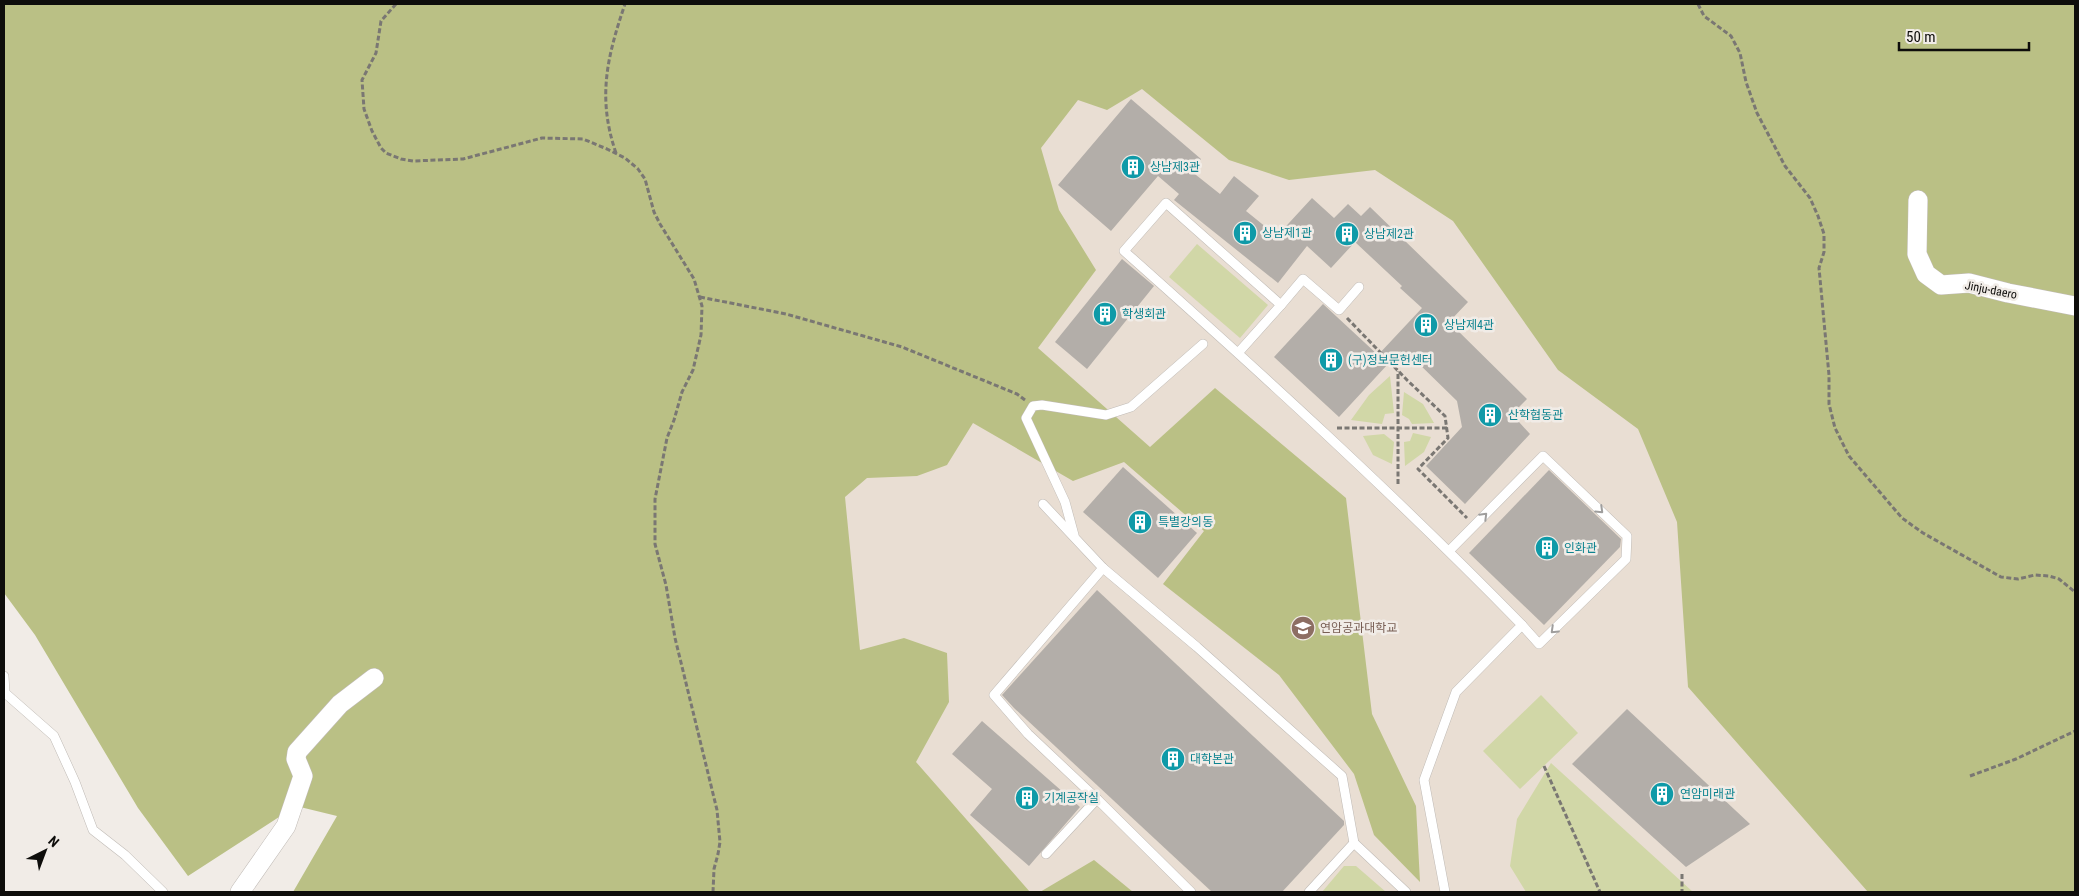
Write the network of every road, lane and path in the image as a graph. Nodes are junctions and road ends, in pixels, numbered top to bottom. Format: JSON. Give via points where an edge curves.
{"nodes":[{"id":1,"x":396,"y":4,"type":"edge"},
{"id":2,"x":625,"y":4,"type":"edge"},
{"id":3,"x":1698,"y":4,"type":"edge"},
{"id":4,"x":616,"y":153,"type":"junction"},
{"id":5,"x":1918,"y":200,"type":"dead end"},
{"id":6,"x":1358,"y":287,"type":"dead end"},
{"id":7,"x":700,"y":298,"type":"junction"},
{"id":8,"x":1281,"y":305,"type":"junction"},
{"id":9,"x":2075,"y":306,"type":"edge"},
{"id":10,"x":1339,"y":310,"type":"junction"},
{"id":11,"x":1203,"y":344,"type":"dead end"},
{"id":12,"x":1238,"y":353,"type":"junction"},
{"id":13,"x":1398,"y":370,"type":"junction"},
{"id":14,"x":1033,"y":406,"type":"junction"},
{"id":15,"x":1318,"y":428,"type":"junction"},
{"id":16,"x":1398,"y":428,"type":"junction"},
{"id":17,"x":1447,"y":428,"type":"junction"},
{"id":18,"x":1398,"y":502,"type":"junction"},
{"id":19,"x":1044,"y":504,"type":"dead end"},
{"id":20,"x":1474,"y":526,"type":"junction"},
{"id":21,"x":1075,"y":538,"type":"junction"},
{"id":22,"x":1450,"y":550,"type":"junction"},
{"id":23,"x":1103,"y":568,"type":"junction"},
{"id":24,"x":2075,"y":592,"type":"edge"},
{"id":25,"x":1522,"y":625,"type":"junction"},
{"id":26,"x":4,"y":676,"type":"edge"},
{"id":27,"x":374,"y":678,"type":"dead end"},
{"id":28,"x":2075,"y":731,"type":"edge"},
{"id":29,"x":1544,"y":766,"type":"dead end"},
{"id":30,"x":1970,"y":776,"type":"dead end"},
{"id":31,"x":1097,"y":799,"type":"junction"},
{"id":32,"x":1354,"y":843,"type":"junction"},
{"id":33,"x":1046,"y":854,"type":"dead end"},
{"id":34,"x":1682,"y":874,"type":"dead end"},
{"id":35,"x":163,"y":892,"type":"edge"},
{"id":36,"x":240,"y":892,"type":"edge"},
{"id":37,"x":713,"y":892,"type":"edge"},
{"id":38,"x":1192,"y":892,"type":"edge"},
{"id":39,"x":1309,"y":892,"type":"edge"},
{"id":40,"x":1406,"y":892,"type":"edge"},
{"id":41,"x":1445,"y":892,"type":"edge"},
{"id":42,"x":1600,"y":892,"type":"edge"},
{"id":43,"x":1682,"y":892,"type":"edge"}],
"edges":[{"from":1,"to":4,"type":"path","via":[[381,21],[376,53],[362,80],[364,109],[372,131],[386,153],[413,161],[463,159],[542,138],[583,139]]},
{"from":2,"to":4,"type":"path","via":[[611,45],[604,100]]},
{"from":3,"to":24,"type":"path","via":[[1704,16],[1731,36],[1740,52],[1757,113],[1786,166],[1810,198],[1824,234],[1824,252],[1819,268],[1829,404],[1844,448],[1902,518],[1923,533],[2001,577],[2049,576],[2059,579]]},
{"from":4,"to":7,"type":"path","via":[[638,169],[645,179],[660,224],[688,268]]},
{"from":5,"to":9,"type":"street","name":"Jinju-daero","via":[[1917,254],[1926,274],[1941,285],[1969,283]]},
{"from":6,"to":10,"type":"lane"},
{"from":7,"to":14,"type":"path","via":[[786,314],[902,347],[1017,394]]},
{"from":7,"to":37,"type":"path","via":[[701,335],[693,370],[667,438],[656,499],[655,544],[717,810],[720,842]]},
{"from":8,"to":10,"type":"lane","via":[[1304,279]]},
{"from":8,"to":12,"type":"lane"},
{"from":8,"to":12,"type":"lane","via":[[1166,203],[1124,251]]},
{"from":10,"to":13,"type":"path"},
{"from":11,"to":14,"type":"lane","via":[[1131,407],[1106,415]]},
{"from":12,"to":15,"type":"lane"},
{"from":13,"to":16,"type":"path"},
{"from":13,"to":17,"type":"path","via":[[1445,416]]},
{"from":14,"to":21,"type":"lane","via":[[1026,418],[1065,502]]},
{"from":15,"to":16,"type":"path"},
{"from":15,"to":18,"type":"lane"},
{"from":16,"to":17,"type":"path"},
{"from":16,"to":18,"type":"path"},
{"from":17,"to":20,"type":"path","via":[[1448,438],[1418,469]]},
{"from":18,"to":22,"type":"lane"},
{"from":19,"to":21,"type":"lane"},
{"from":20,"to":22,"type":"lane"},
{"from":20,"to":25,"type":"lane","one_way":true,"via":[[1543,456],[1627,536],[1626,559],[1539,644]]},
{"from":21,"to":23,"type":"lane"},
{"from":22,"to":25,"type":"lane"},
{"from":23,"to":31,"type":"lane","via":[[994,695],[1028,734]]},
{"from":23,"to":32,"type":"lane","via":[[1342,776]]},
{"from":25,"to":41,"type":"lane","via":[[1456,692],[1424,780]]},
{"from":26,"to":35,"type":"lane","via":[[6,693],[54,736],[93,830],[125,854]]},
{"from":27,"to":36,"type":"street","via":[[340,704],[297,752],[296,759],[303,776],[286,826]]},
{"from":28,"to":30,"type":"path"},
{"from":29,"to":42,"type":"path"},
{"from":31,"to":33,"type":"lane"},
{"from":31,"to":38,"type":"lane"},
{"from":32,"to":39,"type":"lane"},
{"from":32,"to":40,"type":"lane"},
{"from":34,"to":43,"type":"path"}]}
